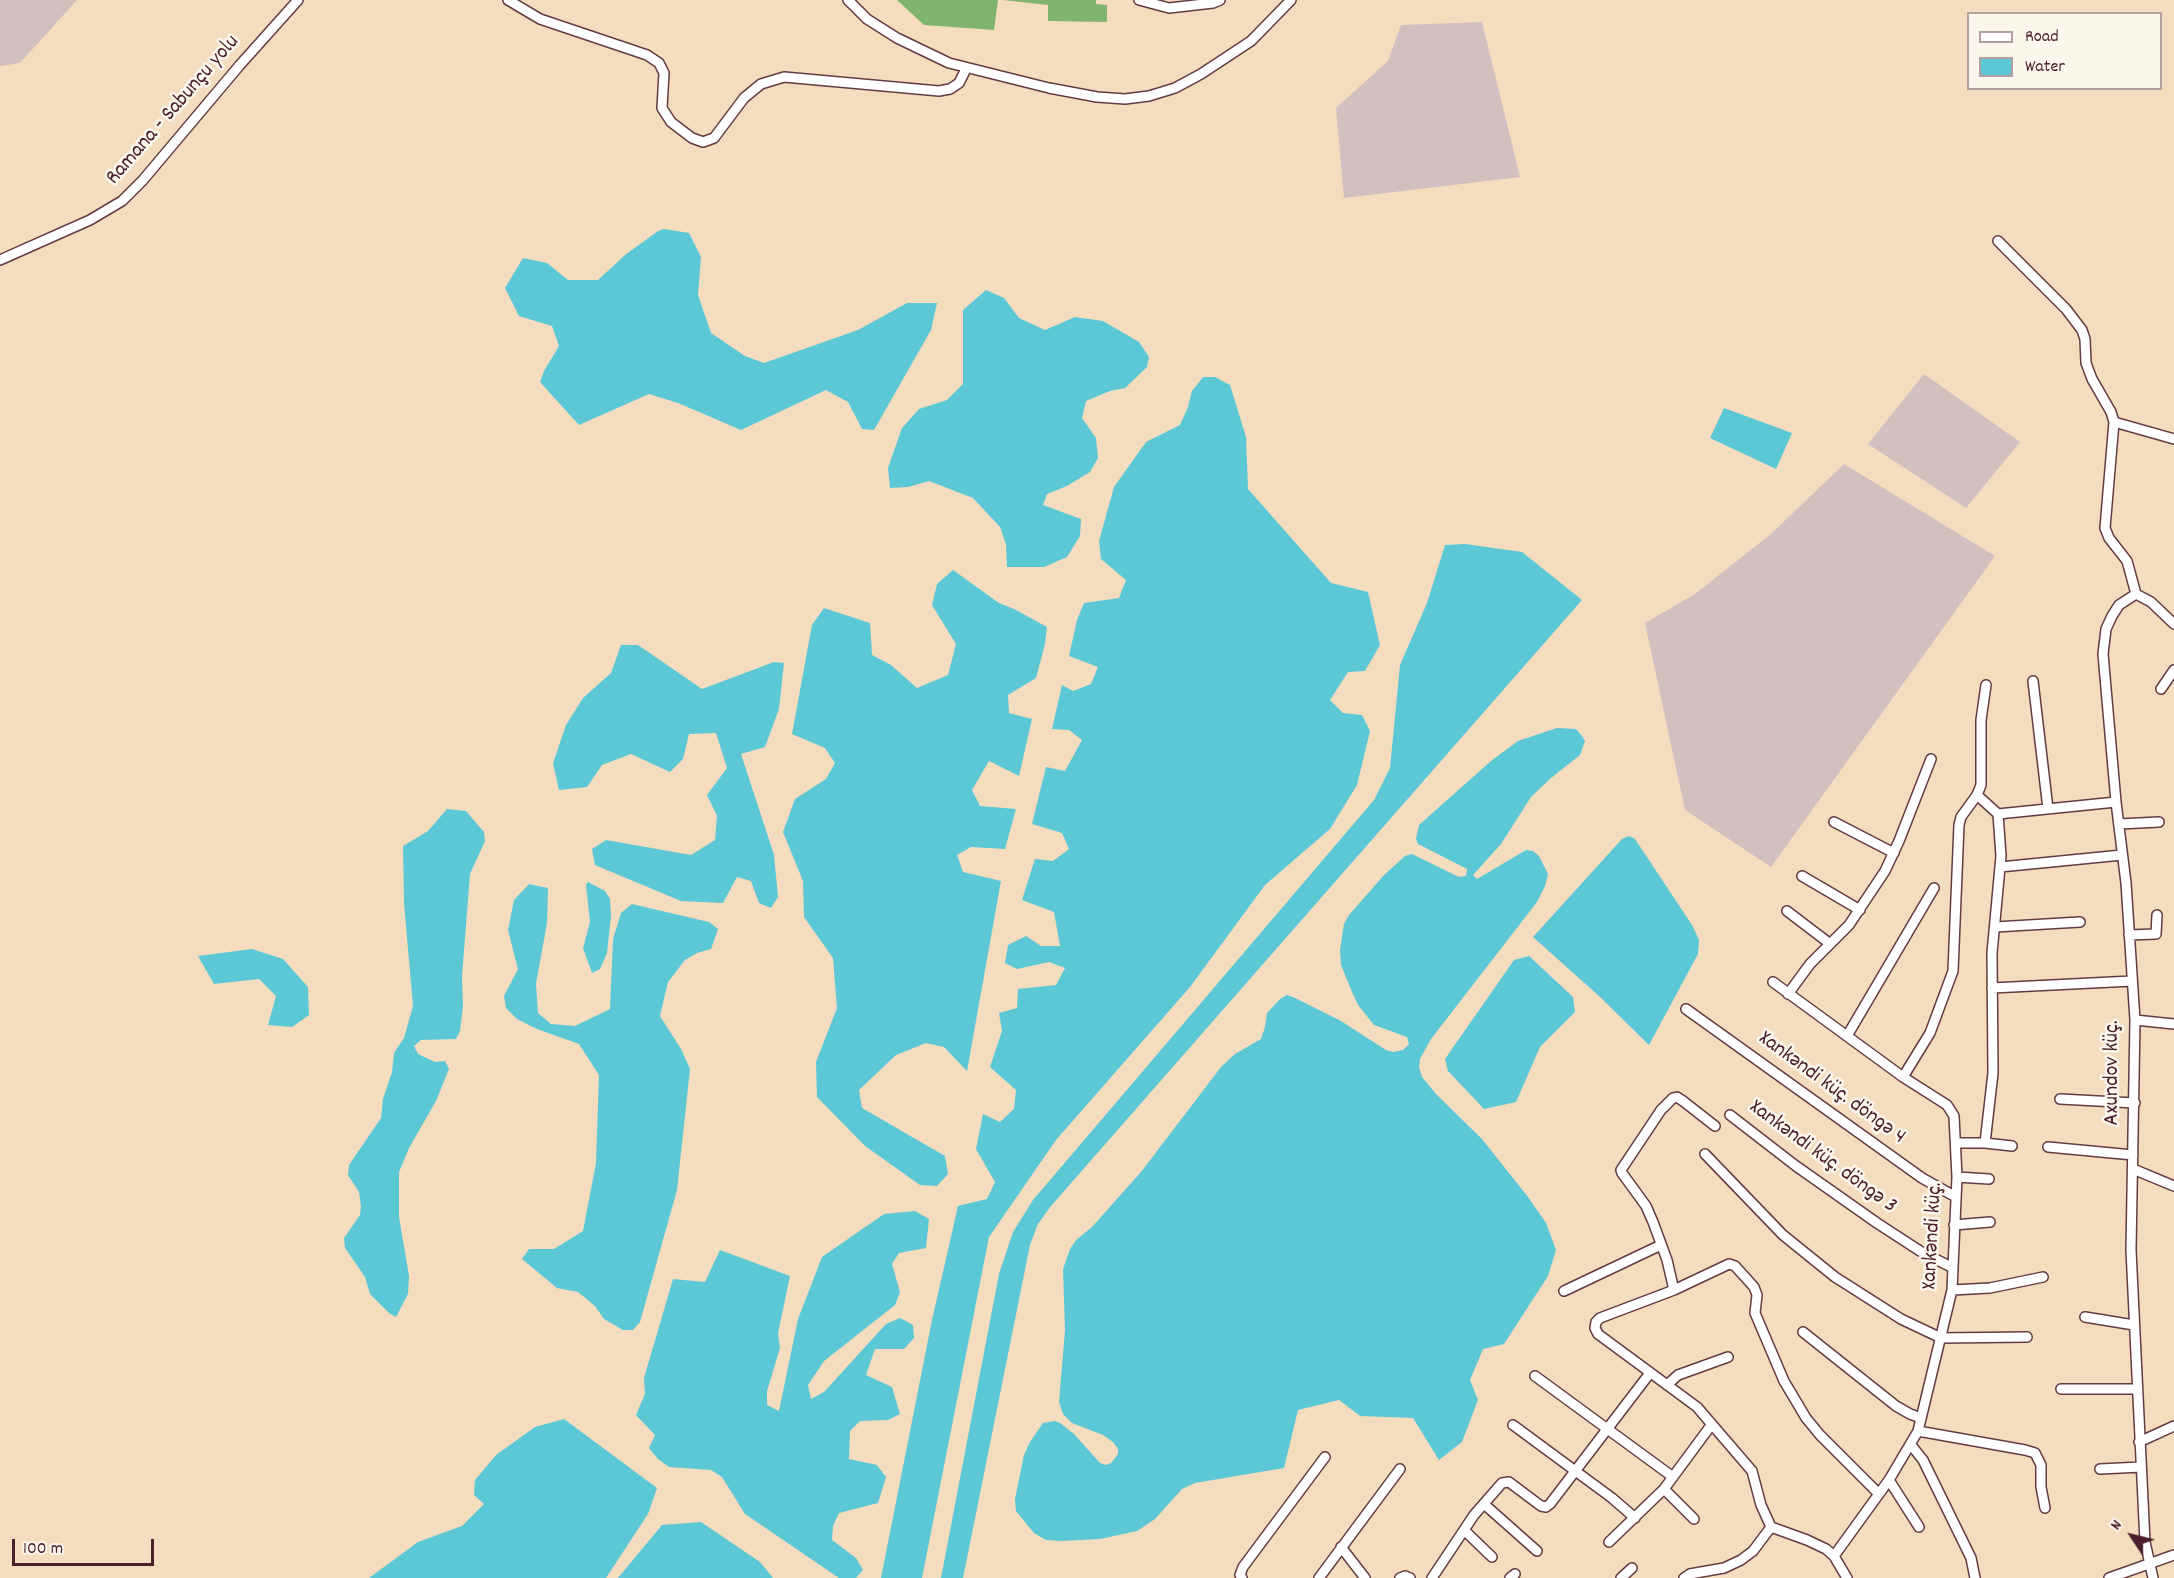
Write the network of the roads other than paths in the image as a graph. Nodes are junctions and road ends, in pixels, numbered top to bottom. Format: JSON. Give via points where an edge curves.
{"nodes":[{"id":1,"x":298,"y":0,"type":"edge"},
{"id":2,"x":508,"y":0,"type":"edge"},
{"id":3,"x":848,"y":0,"type":"edge"},
{"id":4,"x":1139,"y":0,"type":"edge"},
{"id":5,"x":1220,"y":0,"type":"edge"},
{"id":6,"x":1291,"y":0,"type":"edge"},
{"id":7,"x":966,"y":69,"type":"junction"},
{"id":8,"x":1998,"y":242,"type":"dead end"},
{"id":9,"x":0,"y":260,"type":"edge"},
{"id":10,"x":2114,"y":422,"type":"junction"},
{"id":11,"x":2174,"y":439,"type":"edge"},
{"id":12,"x":2136,"y":594,"type":"junction"},
{"id":13,"x":2174,"y":624,"type":"edge"},
{"id":14,"x":2174,"y":670,"type":"edge"},
{"id":15,"x":2034,"y":681,"type":"dead end"},
{"id":16,"x":1986,"y":685,"type":"dead end"},
{"id":17,"x":2161,"y":689,"type":"dead end"},
{"id":18,"x":1931,"y":759,"type":"dead end"},
{"id":19,"x":1977,"y":795,"type":"junction"},
{"id":20,"x":2116,"y":802,"type":"junction"},
{"id":21,"x":2048,"y":808,"type":"junction"},
{"id":22,"x":1998,"y":814,"type":"junction"},
{"id":23,"x":1834,"y":822,"type":"dead end"},
{"id":24,"x":2159,"y":822,"type":"dead end"},
{"id":25,"x":2119,"y":824,"type":"junction"},
{"id":26,"x":1894,"y":853,"type":"junction"},
{"id":27,"x":2122,"y":855,"type":"junction"},
{"id":28,"x":2000,"y":867,"type":"junction"},
{"id":29,"x":1802,"y":876,"type":"dead end"},
{"id":30,"x":1934,"y":888,"type":"dead end"},
{"id":31,"x":1860,"y":910,"type":"junction"},
{"id":32,"x":1787,"y":911,"type":"dead end"},
{"id":33,"x":2157,"y":915,"type":"dead end"},
{"id":34,"x":2080,"y":922,"type":"dead end"},
{"id":35,"x":1995,"y":927,"type":"junction"},
{"id":36,"x":2129,"y":935,"type":"junction"},
{"id":37,"x":1829,"y":943,"type":"junction"},
{"id":38,"x":2132,"y":981,"type":"junction"},
{"id":39,"x":1773,"y":982,"type":"dead end"},
{"id":40,"x":1992,"y":988,"type":"junction"},
{"id":41,"x":1788,"y":994,"type":"junction"},
{"id":42,"x":1686,"y":1009,"type":"dead end"},
{"id":43,"x":2135,"y":1020,"type":"junction"},
{"id":44,"x":2174,"y":1024,"type":"edge"},
{"id":45,"x":1847,"y":1036,"type":"junction"},
{"id":46,"x":1903,"y":1077,"type":"junction"},
{"id":47,"x":2060,"y":1099,"type":"dead end"},
{"id":48,"x":2135,"y":1103,"type":"junction"},
{"id":49,"x":1730,"y":1115,"type":"dead end"},
{"id":50,"x":1715,"y":1126,"type":"dead end"},
{"id":51,"x":1957,"y":1143,"type":"junction"},
{"id":52,"x":1985,"y":1143,"type":"junction"},
{"id":53,"x":2012,"y":1146,"type":"dead end"},
{"id":54,"x":2048,"y":1147,"type":"dead end"},
{"id":55,"x":1705,"y":1154,"type":"dead end"},
{"id":56,"x":2133,"y":1155,"type":"junction"},
{"id":57,"x":2133,"y":1169,"type":"junction"},
{"id":58,"x":1957,"y":1177,"type":"junction"},
{"id":59,"x":1989,"y":1179,"type":"dead end"},
{"id":60,"x":2174,"y":1186,"type":"edge"},
{"id":61,"x":1956,"y":1197,"type":"junction"},
{"id":62,"x":1990,"y":1222,"type":"dead end"},
{"id":63,"x":1954,"y":1225,"type":"junction"},
{"id":64,"x":1661,"y":1245,"type":"junction"},
{"id":65,"x":1953,"y":1268,"type":"junction"},
{"id":66,"x":2043,"y":1276,"type":"dead end"},
{"id":67,"x":1674,"y":1290,"type":"junction"},
{"id":68,"x":1952,"y":1290,"type":"junction"},
{"id":69,"x":1564,"y":1291,"type":"dead end"},
{"id":70,"x":2085,"y":1317,"type":"dead end"},
{"id":71,"x":2134,"y":1325,"type":"junction"},
{"id":72,"x":1803,"y":1332,"type":"dead end"},
{"id":73,"x":1941,"y":1338,"type":"junction"},
{"id":74,"x":2026,"y":1338,"type":"dead end"},
{"id":75,"x":1728,"y":1357,"type":"dead end"},
{"id":76,"x":1650,"y":1373,"type":"junction"},
{"id":77,"x":1535,"y":1376,"type":"dead end"},
{"id":78,"x":1667,"y":1385,"type":"junction"},
{"id":79,"x":2061,"y":1389,"type":"dead end"},
{"id":80,"x":2136,"y":1389,"type":"junction"},
{"id":81,"x":1921,"y":1418,"type":"junction"},
{"id":82,"x":1712,"y":1424,"type":"junction"},
{"id":83,"x":1514,"y":1425,"type":"dead end"},
{"id":84,"x":2174,"y":1426,"type":"edge"},
{"id":85,"x":1608,"y":1429,"type":"junction"},
{"id":86,"x":1918,"y":1431,"type":"junction"},
{"id":87,"x":2139,"y":1442,"type":"junction"},
{"id":88,"x":1911,"y":1445,"type":"junction"},
{"id":89,"x":1325,"y":1457,"type":"dead end"},
{"id":90,"x":2141,"y":1467,"type":"junction"},
{"id":91,"x":1400,"y":1469,"type":"dead end"},
{"id":92,"x":2100,"y":1469,"type":"dead end"},
{"id":93,"x":1576,"y":1471,"type":"junction"},
{"id":94,"x":1673,"y":1477,"type":"junction"},
{"id":95,"x":1889,"y":1480,"type":"junction"},
{"id":96,"x":1664,"y":1488,"type":"junction"},
{"id":97,"x":1880,"y":1494,"type":"junction"},
{"id":98,"x":1484,"y":1504,"type":"junction"},
{"id":99,"x":2046,"y":1509,"type":"dead end"},
{"id":100,"x":1635,"y":1518,"type":"junction"},
{"id":101,"x":1694,"y":1519,"type":"dead end"},
{"id":102,"x":1772,"y":1527,"type":"junction"},
{"id":103,"x":1920,"y":1527,"type":"dead end"},
{"id":104,"x":1464,"y":1530,"type":"junction"},
{"id":105,"x":1609,"y":1542,"type":"dead end"},
{"id":106,"x":1341,"y":1547,"type":"junction"},
{"id":107,"x":1537,"y":1551,"type":"dead end"},
{"id":108,"x":2174,"y":1555,"type":"edge"},
{"id":109,"x":1834,"y":1556,"type":"junction"},
{"id":110,"x":1492,"y":1557,"type":"dead end"},
{"id":111,"x":2149,"y":1565,"type":"junction"},
{"id":112,"x":1632,"y":1568,"type":"dead end"},
{"id":113,"x":1706,"y":1575,"type":"edge"},
{"id":114,"x":1242,"y":1578,"type":"edge"},
{"id":115,"x":1318,"y":1578,"type":"edge"},
{"id":116,"x":1365,"y":1578,"type":"edge"},
{"id":117,"x":1400,"y":1578,"type":"edge"},
{"id":118,"x":1410,"y":1578,"type":"edge"},
{"id":119,"x":1432,"y":1578,"type":"edge"},
{"id":120,"x":1621,"y":1578,"type":"edge"},
{"id":121,"x":1684,"y":1578,"type":"edge"},
{"id":122,"x":1847,"y":1578,"type":"edge"},
{"id":123,"x":1975,"y":1578,"type":"edge"},
{"id":124,"x":2109,"y":1578,"type":"edge"},
{"id":125,"x":2153,"y":1578,"type":"edge"}],
"edges":[{"from":1,"to":9,"type":"street","name":"Ramana - Sabunçu yolu","via":[[122,201],[90,220]]},
{"from":2,"to":7,"type":"street","via":[[540,19],[659,63],[664,73],[662,108],[670,122],[703,142],[714,138],[744,98],[761,84],[784,77],[939,91],[959,83]]},
{"from":3,"to":7,"type":"street","via":[[867,19],[897,38],[934,58]]},
{"from":4,"to":5,"type":"street","via":[[1169,8]]},
{"from":6,"to":7,"type":"street","via":[[1251,41],[1224,60],[1174,88],[1149,96],[1098,97]]},
{"from":8,"to":10,"type":"street","via":[[2076,320],[2085,339],[2086,363],[2092,380]]},
{"from":10,"to":11,"type":"street"},
{"from":10,"to":12,"type":"street","via":[[2105,528],[2127,561]]},
{"from":12,"to":13,"type":"street","via":[[2151,602]]},
{"from":12,"to":20,"type":"street","name":"Axundov küç.","via":[[2120,605],[2104,639]]},
{"from":14,"to":17,"type":"street"},
{"from":15,"to":21,"type":"street"},
{"from":16,"to":19,"type":"street","via":[[1981,720],[1981,785]]},
{"from":18,"to":26,"type":"street"},
{"from":19,"to":22,"type":"street"},
{"from":19,"to":46,"type":"street","via":[[1959,825],[1953,971],[1930,1033]]},
{"from":20,"to":21,"type":"street"},
{"from":20,"to":25,"type":"street","name":"Axundov küç."},
{"from":21,"to":22,"type":"street"},
{"from":22,"to":28,"type":"street"},
{"from":23,"to":26,"type":"street"},
{"from":24,"to":25,"type":"street"},
{"from":25,"to":27,"type":"street","name":"Axundov küç."},
{"from":26,"to":31,"type":"street"},
{"from":27,"to":28,"type":"street"},
{"from":27,"to":36,"type":"street","name":"Axundov küç."},
{"from":28,"to":35,"type":"street"},
{"from":29,"to":31,"type":"street"},
{"from":30,"to":45,"type":"street"},
{"from":31,"to":37,"type":"street"},
{"from":32,"to":37,"type":"street"},
{"from":33,"to":36,"type":"street","via":[[2156,933]]},
{"from":34,"to":35,"type":"street"},
{"from":35,"to":40,"type":"street"},
{"from":36,"to":38,"type":"street","name":"Axundov küç."},
{"from":37,"to":41,"type":"street"},
{"from":38,"to":40,"type":"street"},
{"from":38,"to":43,"type":"street","name":"Axundov küç."},
{"from":39,"to":41,"type":"street","name":"Xankəndi küç."},
{"from":40,"to":52,"type":"street","via":[[1993,1073]]},
{"from":41,"to":45,"type":"street","name":"Xankəndi küç."},
{"from":42,"to":61,"type":"street","name":"Xankəndi küç. döngə 4","via":[[1922,1178]]},
{"from":43,"to":44,"type":"street"},
{"from":43,"to":48,"type":"street","name":"Axundov küç."},
{"from":45,"to":46,"type":"street","name":"Xankəndi küç."},
{"from":46,"to":51,"type":"street","name":"Xankəndi küç.","via":[[1952,1109]]},
{"from":47,"to":48,"type":"street"},
{"from":48,"to":56,"type":"street","name":"Axundov küç."},
{"from":49,"to":65,"type":"street","name":"Xankəndi küç. döngə 3","via":[[1877,1223]]},
{"from":50,"to":64,"type":"street","via":[[1677,1097],[1673,1098],[1621,1170],[1646,1206]]},
{"from":51,"to":52,"type":"street"},
{"from":51,"to":58,"type":"street","name":"Xankəndi küç."},
{"from":52,"to":53,"type":"street"},
{"from":54,"to":56,"type":"street"},
{"from":55,"to":73,"type":"street","via":[[1783,1235],[1835,1277],[1901,1319]]},
{"from":56,"to":57,"type":"street","name":"Axundov küç."},
{"from":57,"to":60,"type":"street"},
{"from":57,"to":71,"type":"street","name":"Axundov küç."},
{"from":58,"to":59,"type":"street"},
{"from":58,"to":61,"type":"street","name":"Xankəndi küç."},
{"from":61,"to":63,"type":"street","name":"Xankəndi küç."},
{"from":62,"to":63,"type":"street"},
{"from":63,"to":65,"type":"street","name":"Xankəndi küç."},
{"from":64,"to":67,"type":"street"},
{"from":64,"to":69,"type":"street"},
{"from":65,"to":68,"type":"street","name":"Xankəndi küç."},
{"from":66,"to":68,"type":"street","via":[[1990,1288]]},
{"from":67,"to":76,"type":"street","via":[[1596,1322],[1598,1334]]},
{"from":67,"to":97,"type":"street","via":[[1729,1264],[1740,1270],[1757,1295],[1755,1313],[1770,1352],[1806,1418]]},
{"from":68,"to":73,"type":"street","name":"Xankəndi küç."},
{"from":70,"to":71,"type":"street"},
{"from":71,"to":80,"type":"street","name":"Axundov küç."},
{"from":72,"to":81,"type":"street","via":[[1896,1406]]},
{"from":73,"to":74,"type":"street"},
{"from":73,"to":81,"type":"street","name":"Xankəndi küç."},
{"from":75,"to":78,"type":"street","via":[[1678,1375]]},
{"from":76,"to":78,"type":"street"},
{"from":76,"to":85,"type":"street"},
{"from":77,"to":85,"type":"street"},
{"from":78,"to":82,"type":"street","via":[[1697,1407]]},
{"from":79,"to":80,"type":"street"},
{"from":80,"to":87,"type":"street","name":"Axundov küç."},
{"from":81,"to":86,"type":"street","name":"Xankəndi küç."},
{"from":82,"to":94,"type":"street"},
{"from":82,"to":102,"type":"street","via":[[1752,1471]]},
{"from":83,"to":93,"type":"street"},
{"from":84,"to":87,"type":"street"},
{"from":85,"to":93,"type":"street"},
{"from":85,"to":94,"type":"street"},
{"from":86,"to":88,"type":"street","name":"Xankəndi küç."},
{"from":86,"to":99,"type":"street","via":[[2035,1454],[2041,1465]]},
{"from":87,"to":90,"type":"street","name":"Axundov küç."},
{"from":88,"to":95,"type":"street","name":"Xankəndi küç."},
{"from":88,"to":123,"type":"street","via":[[1923,1460],[1971,1558]]},
{"from":89,"to":114,"type":"street","via":[[1243,1567]]},
{"from":90,"to":92,"type":"street"},
{"from":90,"to":111,"type":"street","name":"Axundov küç."},
{"from":91,"to":106,"type":"street"},
{"from":93,"to":98,"type":"street","via":[[1546,1507],[1506,1481]]},
{"from":93,"to":100,"type":"street"},
{"from":94,"to":96,"type":"street"},
{"from":95,"to":97,"type":"street","name":"Xankəndi küç."},
{"from":95,"to":103,"type":"street"},
{"from":96,"to":100,"type":"street"},
{"from":96,"to":101,"type":"street"},
{"from":97,"to":109,"type":"street","name":"Xankəndi küç."},
{"from":98,"to":104,"type":"street"},
{"from":98,"to":107,"type":"street"},
{"from":100,"to":105,"type":"street"},
{"from":102,"to":109,"type":"street","via":[[1807,1540]]},
{"from":102,"to":113,"type":"street","via":[[1747,1556]]},
{"from":104,"to":110,"type":"street"},
{"from":104,"to":119,"type":"street"},
{"from":106,"to":115,"type":"street"},
{"from":106,"to":116,"type":"street"},
{"from":108,"to":111,"type":"street"},
{"from":109,"to":122,"type":"street"},
{"from":111,"to":124,"type":"street"},
{"from":111,"to":125,"type":"street","name":"Axundov küç."},
{"from":112,"to":120,"type":"street"},
{"from":113,"to":121,"type":"street","via":[[1690,1574]]},
{"from":117,"to":118,"type":"street"}]}
